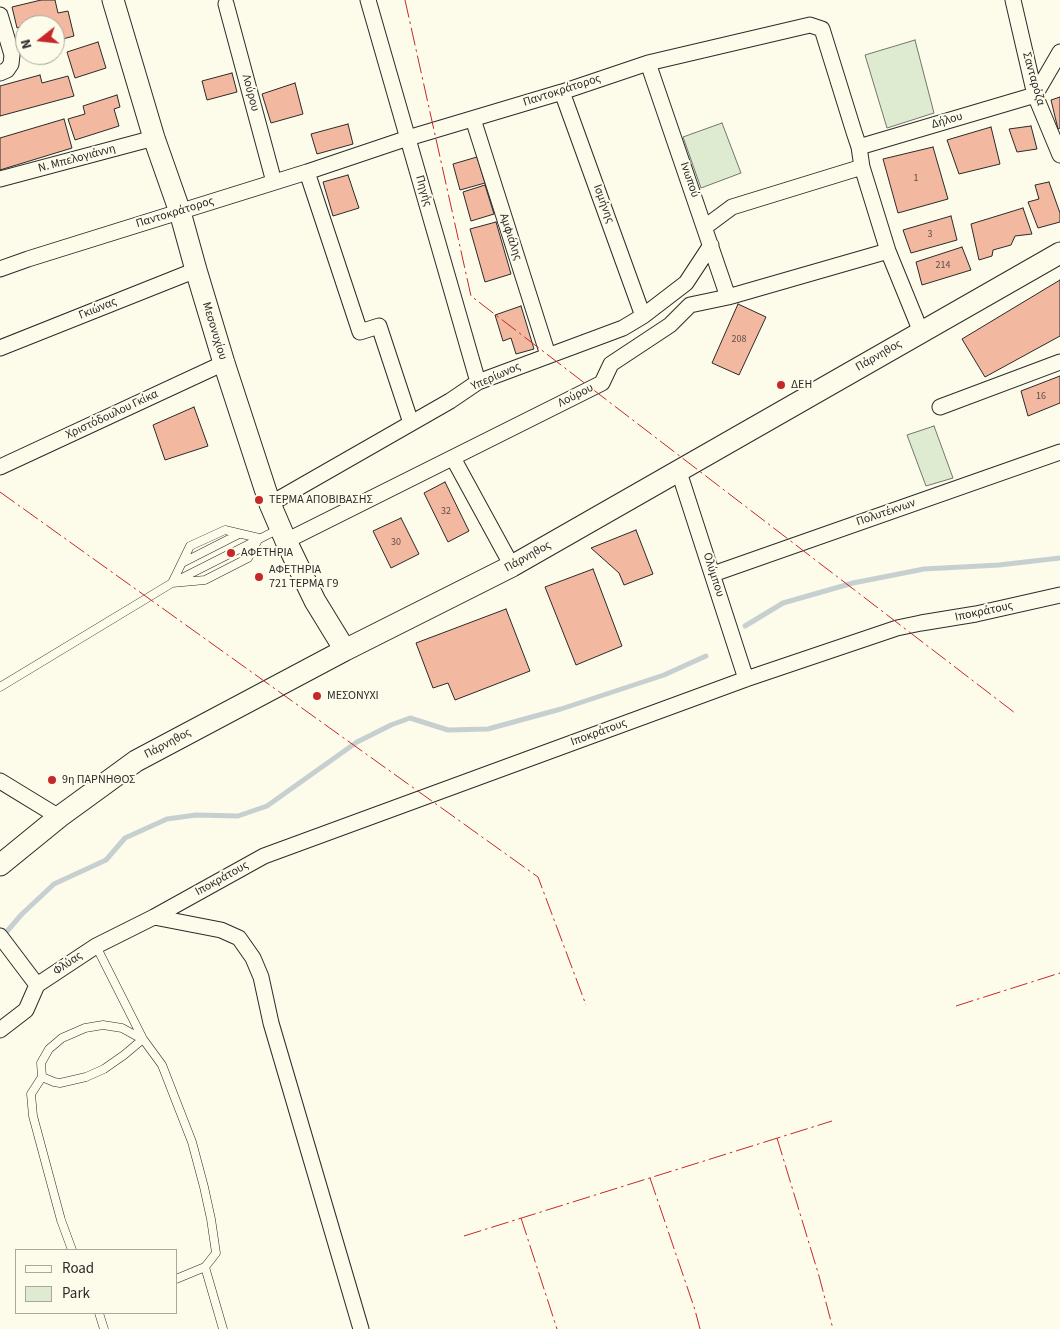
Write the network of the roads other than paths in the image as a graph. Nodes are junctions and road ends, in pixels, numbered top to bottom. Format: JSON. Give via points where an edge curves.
{"nodes":[{"id":1,"x":113,"y":0,"type":"edge"},
{"id":2,"x":368,"y":0,"type":"edge"},
{"id":3,"x":1013,"y":0,"type":"edge"},
{"id":4,"x":226,"y":4,"type":"dead end"},
{"id":5,"x":0,"y":15,"type":"edge"},
{"id":6,"x":1060,"y":52,"type":"edge"},
{"id":7,"x":648,"y":63,"type":"junction"},
{"id":8,"x":0,"y":73,"type":"edge"},
{"id":9,"x":562,"y":92,"type":"junction"},
{"id":10,"x":1035,"y":96,"type":"junction"},
{"id":11,"x":472,"y":119,"type":"junction"},
{"id":12,"x":154,"y":138,"type":"junction"},
{"id":13,"x":408,"y":138,"type":"junction"},
{"id":14,"x":859,"y":147,"type":"junction"},
{"id":15,"x":1060,"y":155,"type":"edge"},
{"id":16,"x":862,"y":167,"type":"junction"},
{"id":17,"x":307,"y":172,"type":"junction"},
{"id":18,"x":0,"y":180,"type":"edge"},
{"id":19,"x":274,"y":182,"type":"junction"},
{"id":20,"x":180,"y":212,"type":"junction"},
{"id":21,"x":705,"y":227,"type":"junction"},
{"id":22,"x":711,"y":245,"type":"junction"},
{"id":23,"x":888,"y":251,"type":"junction"},
{"id":24,"x":1060,"y":253,"type":"edge"},
{"id":25,"x":0,"y":269,"type":"edge"},
{"id":26,"x":196,"y":270,"type":"junction"},
{"id":27,"x":728,"y":297,"type":"junction"},
{"id":28,"x":643,"y":316,"type":"junction"},
{"id":29,"x":921,"y":332,"type":"junction"},
{"id":30,"x":0,"y":348,"type":"edge"},
{"id":31,"x":548,"y":355,"type":"junction"},
{"id":32,"x":1060,"y":362,"type":"edge"},
{"id":33,"x":224,"y":363,"type":"junction"},
{"id":34,"x":478,"y":382,"type":"junction"},
{"id":35,"x":940,"y":407,"type":"dead end"},
{"id":36,"x":411,"y":424,"type":"junction"},
{"id":37,"x":1060,"y":452,"type":"edge"},
{"id":38,"x":453,"y":458,"type":"junction"},
{"id":39,"x":0,"y":467,"type":"edge"},
{"id":40,"x":679,"y":472,"type":"junction"},
{"id":41,"x":270,"y":504,"type":"junction"},
{"id":42,"x":239,"y":534,"type":"junction"},
{"id":43,"x":283,"y":535,"type":"junction"},
{"id":44,"x":260,"y":538,"type":"junction"},
{"id":45,"x":182,"y":563,"type":"junction"},
{"id":46,"x":512,"y":566,"type":"junction"},
{"id":47,"x":712,"y":574,"type":"junction"},
{"id":48,"x":172,"y":583,"type":"junction"},
{"id":49,"x":1060,"y":595,"type":"edge"},
{"id":50,"x":345,"y":650,"type":"junction"},
{"id":51,"x":746,"y":679,"type":"junction"},
{"id":52,"x":0,"y":687,"type":"edge"},
{"id":53,"x":0,"y":781,"type":"edge"},
{"id":54,"x":59,"y":817,"type":"junction"},
{"id":55,"x":0,"y":865,"type":"edge"},
{"id":56,"x":154,"y":916,"type":"junction"},
{"id":57,"x":0,"y":936,"type":"edge"},
{"id":58,"x":96,"y":946,"type":"junction"},
{"id":59,"x":37,"y":986,"type":"junction"},
{"id":60,"x":0,"y":1030,"type":"edge"},
{"id":61,"x":143,"y":1039,"type":"junction"},
{"id":62,"x":42,"y":1077,"type":"junction"},
{"id":63,"x":72,"y":1249,"type":"edge"},
{"id":64,"x":205,"y":1268,"type":"junction"},
{"id":65,"x":178,"y":1278,"type":"edge"},
{"id":66,"x":99,"y":1314,"type":"edge"},
{"id":67,"x":104,"y":1329,"type":"edge"},
{"id":68,"x":223,"y":1329,"type":"edge"},
{"id":69,"x":361,"y":1329,"type":"edge"}],
"edges":[{"from":1,"to":12,"type":"main road","name":"Μεσονυχίου"},
{"from":2,"to":13,"type":"street","name":"Πηγής"},
{"from":3,"to":10,"type":"street","name":"Σανταρόζα"},
{"from":4,"to":19,"type":"street","name":"Λούρου"},
{"from":5,"to":8,"type":"street","via":[[12,55],[11,64]]},
{"from":6,"to":10,"type":"street"},
{"from":7,"to":9,"type":"street","name":"Παντοκράτορος"},
{"from":7,"to":14,"type":"street","name":"Παντοκράτορος","via":[[810,25],[822,30]]},
{"from":7,"to":21,"type":"street","name":"Ινωπού"},
{"from":9,"to":11,"type":"street","name":"Παντοκράτορος"},
{"from":9,"to":28,"type":"street","name":"Ισμήνης"},
{"from":10,"to":14,"type":"street","name":"Δήλου"},
{"from":10,"to":15,"type":"street","name":"Σανταρόζα"},
{"from":11,"to":13,"type":"street","name":"Παντοκράτορος"},
{"from":11,"to":31,"type":"street","name":"Αμφιάλης"},
{"from":12,"to":18,"type":"street","name":"Ν. Μπελογιάννη"},
{"from":12,"to":20,"type":"main road","name":"Μεσονυχίου"},
{"from":13,"to":17,"type":"street","name":"Παντοκράτορος"},
{"from":13,"to":34,"type":"street","name":"Πηγής"},
{"from":14,"to":16,"type":"street","name":"Παντοκράτορος"},
{"from":16,"to":21,"type":"street","via":[[732,207]]},
{"from":16,"to":23,"type":"street","name":"Παντοκράτορος"},
{"from":17,"to":19,"type":"street","name":"Παντοκράτορος"},
{"from":17,"to":36,"type":"street","via":[[360,332],[379,326]]},
{"from":19,"to":20,"type":"street","name":"Παντοκράτορος"},
{"from":20,"to":25,"type":"street","name":"Παντοκράτορος"},
{"from":20,"to":26,"type":"main road","name":"Μεσονυχίου"},
{"from":21,"to":22,"type":"street","name":"Ινωπού"},
{"from":22,"to":27,"type":"street","name":"Ινωπού"},
{"from":22,"to":28,"type":"street","name":"Υπερίωνος","via":[[686,283]]},
{"from":23,"to":27,"type":"street","name":"Λούρου"},
{"from":23,"to":29,"type":"street","name":"Παντοκράτορος"},
{"from":24,"to":29,"type":"main road","name":"Πάρνηθος"},
{"from":26,"to":30,"type":"street","name":"Γκιώνας"},
{"from":26,"to":33,"type":"main road","name":"Μεσονυχίου"},
{"from":27,"to":38,"type":"street","name":"Λούρου","via":[[690,305],[670,325],[611,364],[602,383]]},
{"from":28,"to":31,"type":"street","name":"Υπερίωνος","via":[[623,328]]},
{"from":29,"to":40,"type":"main road","name":"Πάρνηθος"},
{"from":31,"to":34,"type":"street","name":"Υπερίωνος"},
{"from":32,"to":35,"type":"street"},
{"from":33,"to":39,"type":"street","name":"Χριστόδουλου Γκίκα"},
{"from":33,"to":41,"type":"main road","name":"Μεσονυχίου"},
{"from":34,"to":36,"type":"street","name":"Υπερίωνος"},
{"from":36,"to":41,"type":"street","name":"Υπερίωνος"},
{"from":37,"to":47,"type":"street","name":"Πολυτέκνων"},
{"from":38,"to":43,"type":"street","name":"Λούρου"},
{"from":38,"to":46,"type":"street"},
{"from":40,"to":46,"type":"main road","name":"Πάρνηθος"},
{"from":40,"to":47,"type":"street","name":"Ολύμπου"},
{"from":41,"to":43,"type":"main road","name":"Μεσονυχίου"},
{"from":42,"to":44,"type":"lane"},
{"from":42,"to":45,"type":"lane"},
{"from":42,"to":45,"type":"lane","via":[[225,530],[190,546]]},
{"from":43,"to":44,"type":"lane"},
{"from":43,"to":50,"type":"main road","name":"Μεσονυχίου","via":[[315,601]]},
{"from":44,"to":48,"type":"lane"},
{"from":44,"to":48,"type":"lane","via":[[248,558],[226,570],[205,580]]},
{"from":45,"to":48,"type":"lane"},
{"from":46,"to":50,"type":"main road","name":"Πάρνηθος"},
{"from":47,"to":51,"type":"street","name":"Ολύμπου"},
{"from":48,"to":52,"type":"lane"},
{"from":49,"to":51,"type":"street","name":"Ιποκράτους","via":[[897,628]]},
{"from":50,"to":54,"type":"main road","name":"Πάρνηθος","via":[[136,761]]},
{"from":51,"to":56,"type":"street","name":"Ιποκράτους","via":[[264,856]]},
{"from":53,"to":54,"type":"street"},
{"from":54,"to":55,"type":"main road","name":"Πάρνηθος"},
{"from":56,"to":58,"type":"street","name":"Φλύας"},
{"from":56,"to":69,"type":"street","via":[[221,930],[239,938],[253,958]]},
{"from":57,"to":59,"type":"street"},
{"from":58,"to":59,"type":"street","name":"Φλύας"},
{"from":58,"to":61,"type":"lane"},
{"from":59,"to":60,"type":"street","via":[[26,1010]]},
{"from":61,"to":62,"type":"lane","via":[[124,1056],[86,1077],[60,1083]]},
{"from":61,"to":62,"type":"lane","via":[[122,1028],[103,1025],[85,1028],[62,1038],[49,1050],[41,1063]]},
{"from":61,"to":64,"type":"lane","via":[[162,1065],[192,1142],[216,1253]]},
{"from":62,"to":63,"type":"lane","via":[[31,1094],[33,1116]]},
{"from":64,"to":65,"type":"lane"},
{"from":64,"to":68,"type":"lane"},
{"from":66,"to":67,"type":"lane"}]}
